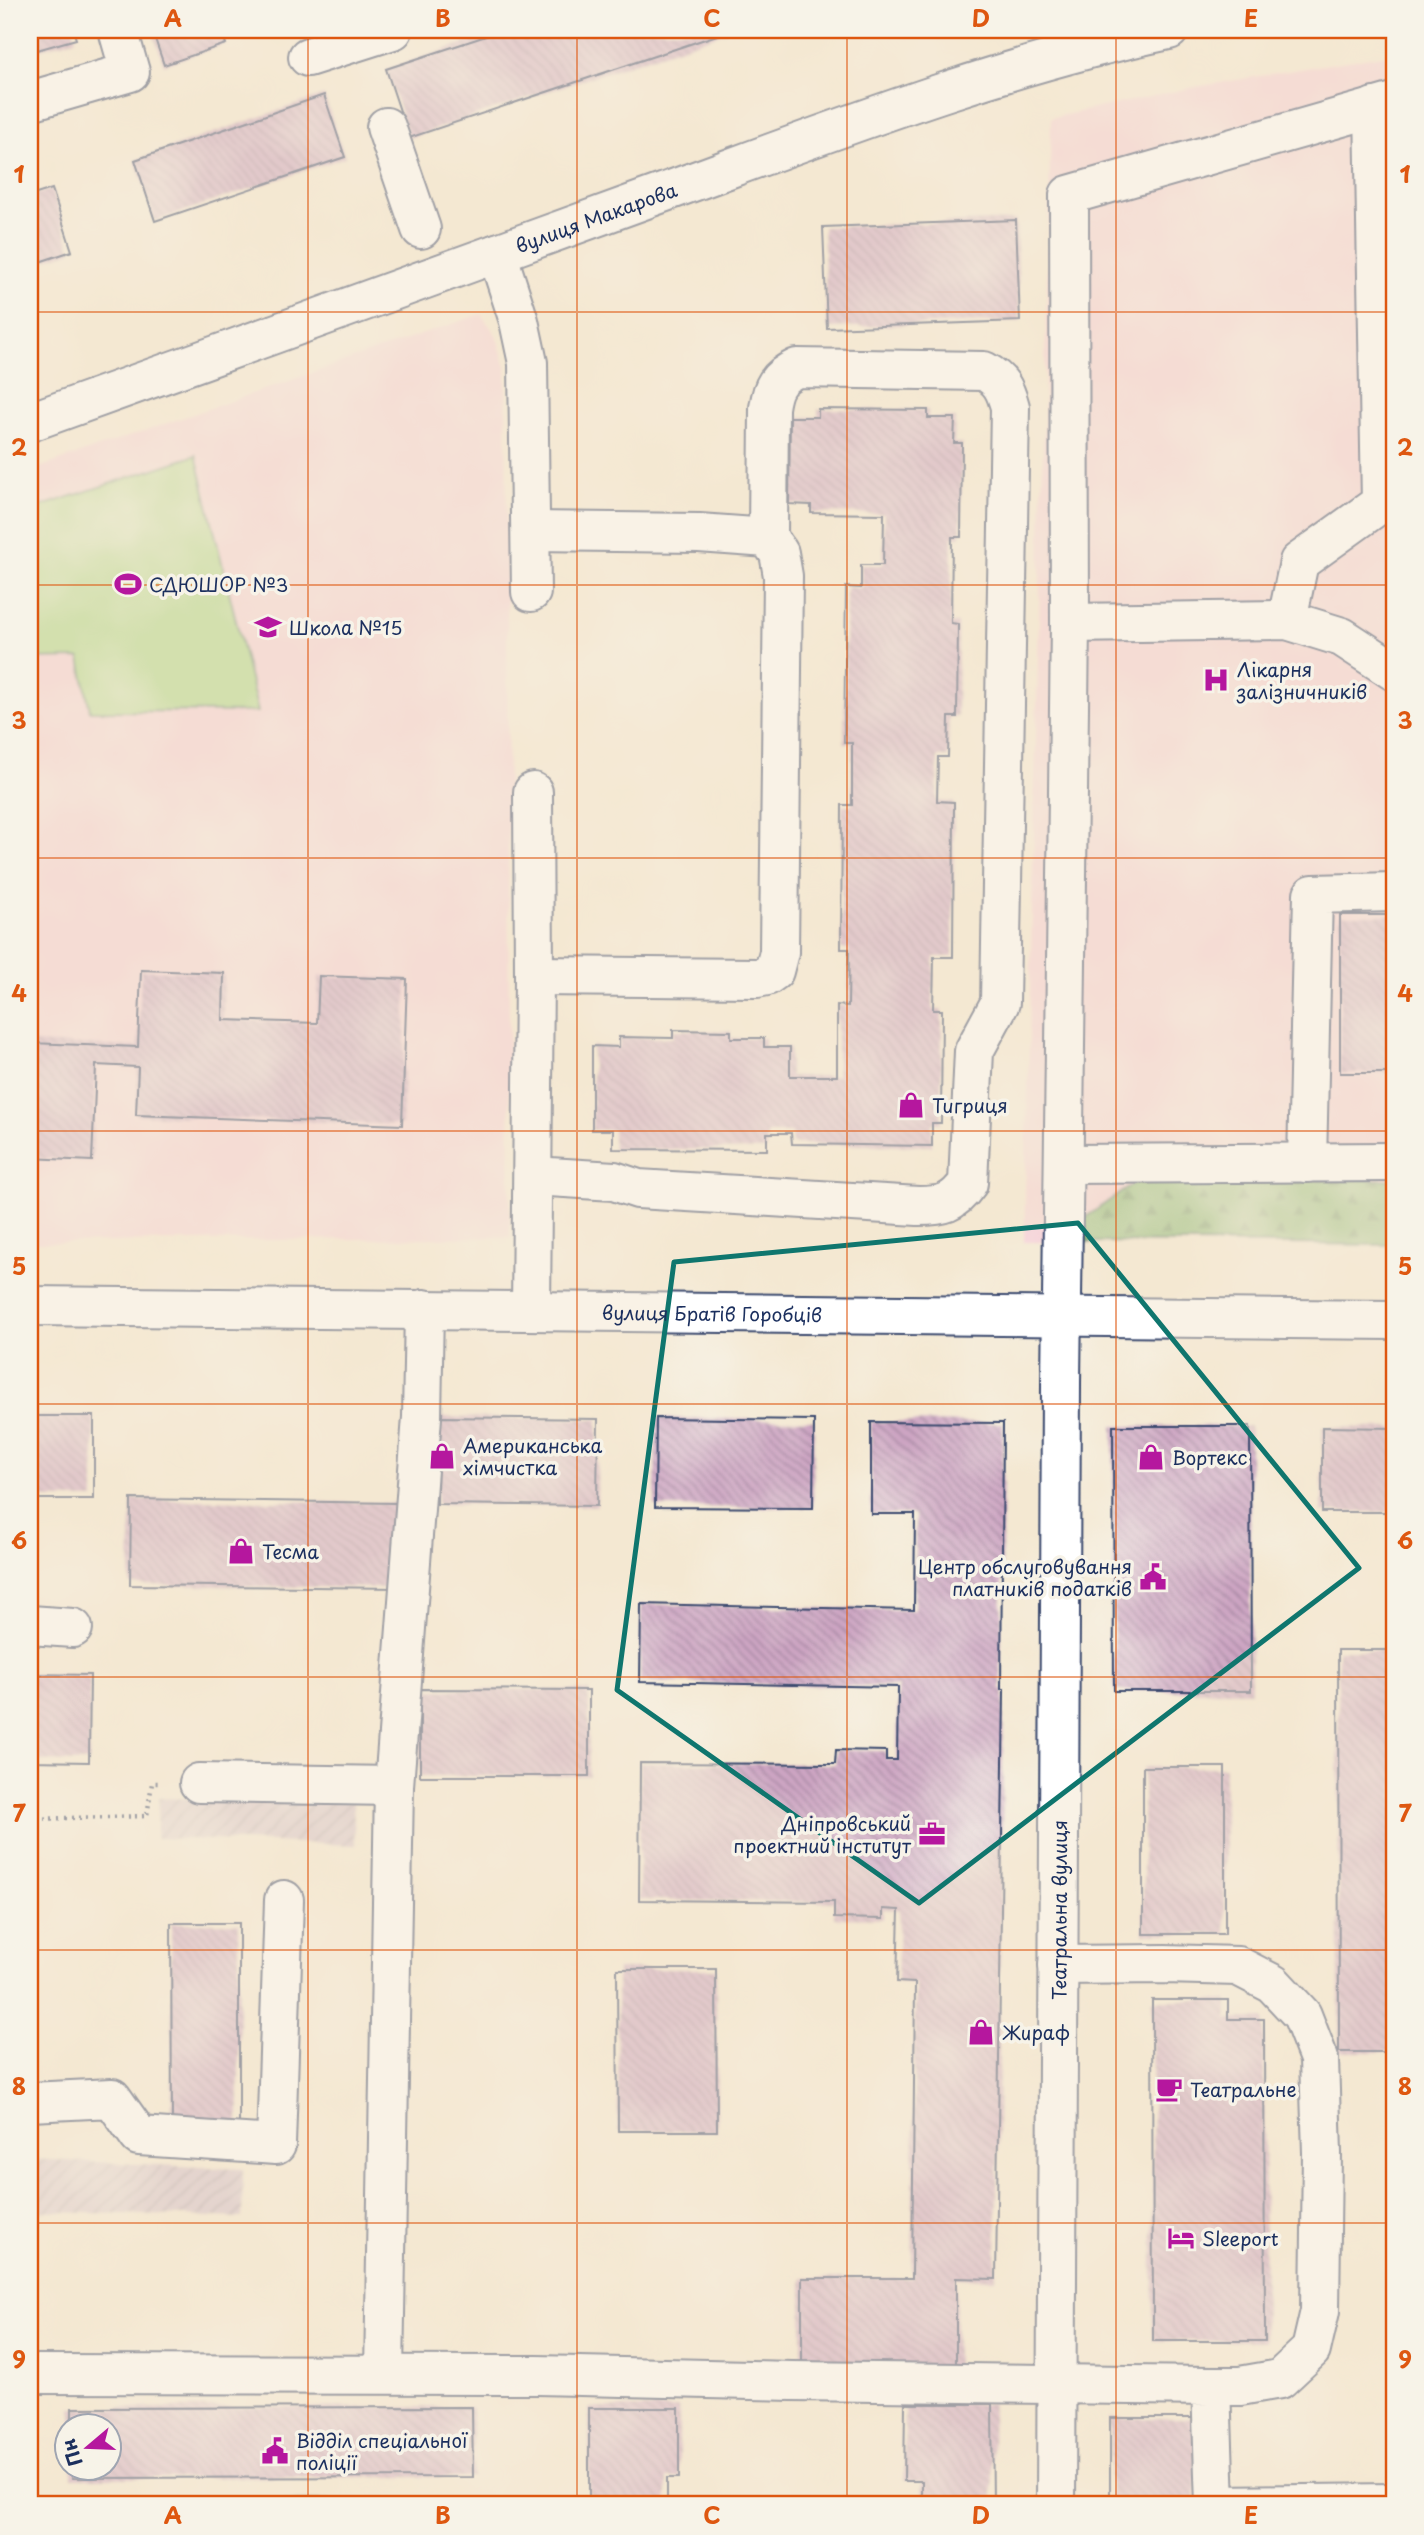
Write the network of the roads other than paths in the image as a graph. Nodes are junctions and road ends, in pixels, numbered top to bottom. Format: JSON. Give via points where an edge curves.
{"nodes":[{"id":1,"x":118,"y":30,"type":"edge"},
{"id":2,"x":393,"y":30,"type":"edge"},
{"id":3,"x":1169,"y":30,"type":"edge"},
{"id":4,"x":308,"y":57,"type":"dead end"},
{"id":5,"x":30,"y":101,"type":"edge"},
{"id":6,"x":1384,"y":104,"type":"edge"},
{"id":7,"x":386,"y":127,"type":"dead end"},
{"id":8,"x":421,"y":229,"type":"dead end"},
{"id":9,"x":497,"y":253,"type":"junction"},
{"id":10,"x":30,"y":422,"type":"edge"},
{"id":11,"x":531,"y":531,"type":"junction"},
{"id":12,"x":768,"y":538,"type":"junction"},
{"id":13,"x":531,"y":592,"type":"dead end"},
{"id":14,"x":1287,"y":620,"type":"junction"},
{"id":15,"x":1070,"y":623,"type":"junction"},
{"id":16,"x":1394,"y":671,"type":"edge"},
{"id":17,"x":533,"y":792,"type":"dead end"},
{"id":18,"x":1394,"y":892,"type":"edge"},
{"id":19,"x":534,"y":976,"type":"junction"},
{"id":20,"x":1394,"y":1162,"type":"edge"},
{"id":21,"x":1307,"y":1163,"type":"junction"},
{"id":22,"x":1064,"y":1164,"type":"junction"},
{"id":23,"x":533,"y":1176,"type":"junction"},
{"id":24,"x":30,"y":1306,"type":"edge"},
{"id":25,"x":424,"y":1310,"type":"junction"},
{"id":26,"x":531,"y":1311,"type":"junction"},
{"id":27,"x":1062,"y":1316,"type":"junction"},
{"id":28,"x":1394,"y":1320,"type":"edge"},
{"id":29,"x":30,"y":1625,"type":"edge"},
{"id":30,"x":73,"y":1628,"type":"dead end"},
{"id":31,"x":199,"y":1783,"type":"road end"},
{"id":32,"x":394,"y":1786,"type":"junction"},
{"id":33,"x":284,"y":1900,"type":"dead end"},
{"id":34,"x":1058,"y":1965,"type":"junction"},
{"id":35,"x":30,"y":2102,"type":"edge"},
{"id":36,"x":384,"y":2373,"type":"junction"},
{"id":37,"x":30,"y":2374,"type":"edge"},
{"id":38,"x":1058,"y":2383,"type":"junction"},
{"id":39,"x":1212,"y":2386,"type":"junction"},
{"id":40,"x":1394,"y":2503,"type":"edge"},
{"id":41,"x":1056,"y":2505,"type":"edge"}],
"edges":[{"from":1,"to":5,"type":"street","via":[[130,72]]},
{"from":2,"to":4,"type":"street"},
{"from":3,"to":9,"type":"street","name":"вулиця Макарова","via":[[1014,69]]},
{"from":6,"to":14,"type":"street","via":[[1381,503],[1299,562]]},
{"from":6,"to":15,"type":"street","name":"Театральна вулиця","via":[[1069,195]]},
{"from":7,"to":8,"type":"street"},
{"from":9,"to":10,"type":"street","name":"вулиця Макарова"},
{"from":9,"to":11,"type":"street","via":[[528,363]]},
{"from":11,"to":12,"type":"street"},
{"from":11,"to":13,"type":"street"},
{"from":12,"to":19,"type":"street","via":[[779,553],[783,576],[779,953],[774,971],[757,978]]},
{"from":12,"to":23,"type":"street","via":[[769,408],[772,387],[784,374],[797,368],[984,371],[1006,390],[1010,407],[1000,1003],[974,1051],[968,1183],[959,1196],[941,1206],[918,1206],[638,1189],[614,1181]]},
{"from":14,"to":15,"type":"street"},
{"from":14,"to":16,"type":"street","via":[[1342,637]]},
{"from":15,"to":22,"type":"street","name":"Театральна вулиця"},
{"from":17,"to":19,"type":"street"},
{"from":18,"to":21,"type":"street","via":[[1313,894]]},
{"from":19,"to":23,"type":"street"},
{"from":20,"to":21,"type":"street"},
{"from":21,"to":22,"type":"street"},
{"from":22,"to":27,"type":"street","name":"Театральна вулиця"},
{"from":23,"to":26,"type":"street"},
{"from":24,"to":25,"type":"street","name":"вулиця Братів Горобців"},
{"from":25,"to":26,"type":"street","name":"вулиця Братів Горобців"},
{"from":25,"to":32,"type":"street","via":[[422,1417]]},
{"from":26,"to":27,"type":"street","name":"вулиця Братів Горобців"},
{"from":27,"to":28,"type":"street","name":"вулиця Братів Горобців"},
{"from":27,"to":34,"type":"street","name":"Театральна вулиця"},
{"from":29,"to":30,"type":"street"},
{"from":31,"to":32,"type":"street"},
{"from":32,"to":36,"type":"street"},
{"from":33,"to":35,"type":"street","via":[[276,2145],[139,2136],[112,2098]]},
{"from":34,"to":38,"type":"street","name":"Театральна вулиця"},
{"from":34,"to":39,"type":"street","via":[[1238,1966],[1273,1984],[1301,2015],[1320,2059],[1320,2311],[1311,2350],[1280,2379]]},
{"from":36,"to":37,"type":"street"},
{"from":36,"to":38,"type":"street"},
{"from":38,"to":39,"type":"street"},
{"from":38,"to":41,"type":"street","name":"Театральна вулиця"},
{"from":39,"to":40,"type":"street","via":[[1215,2505]]}]}
